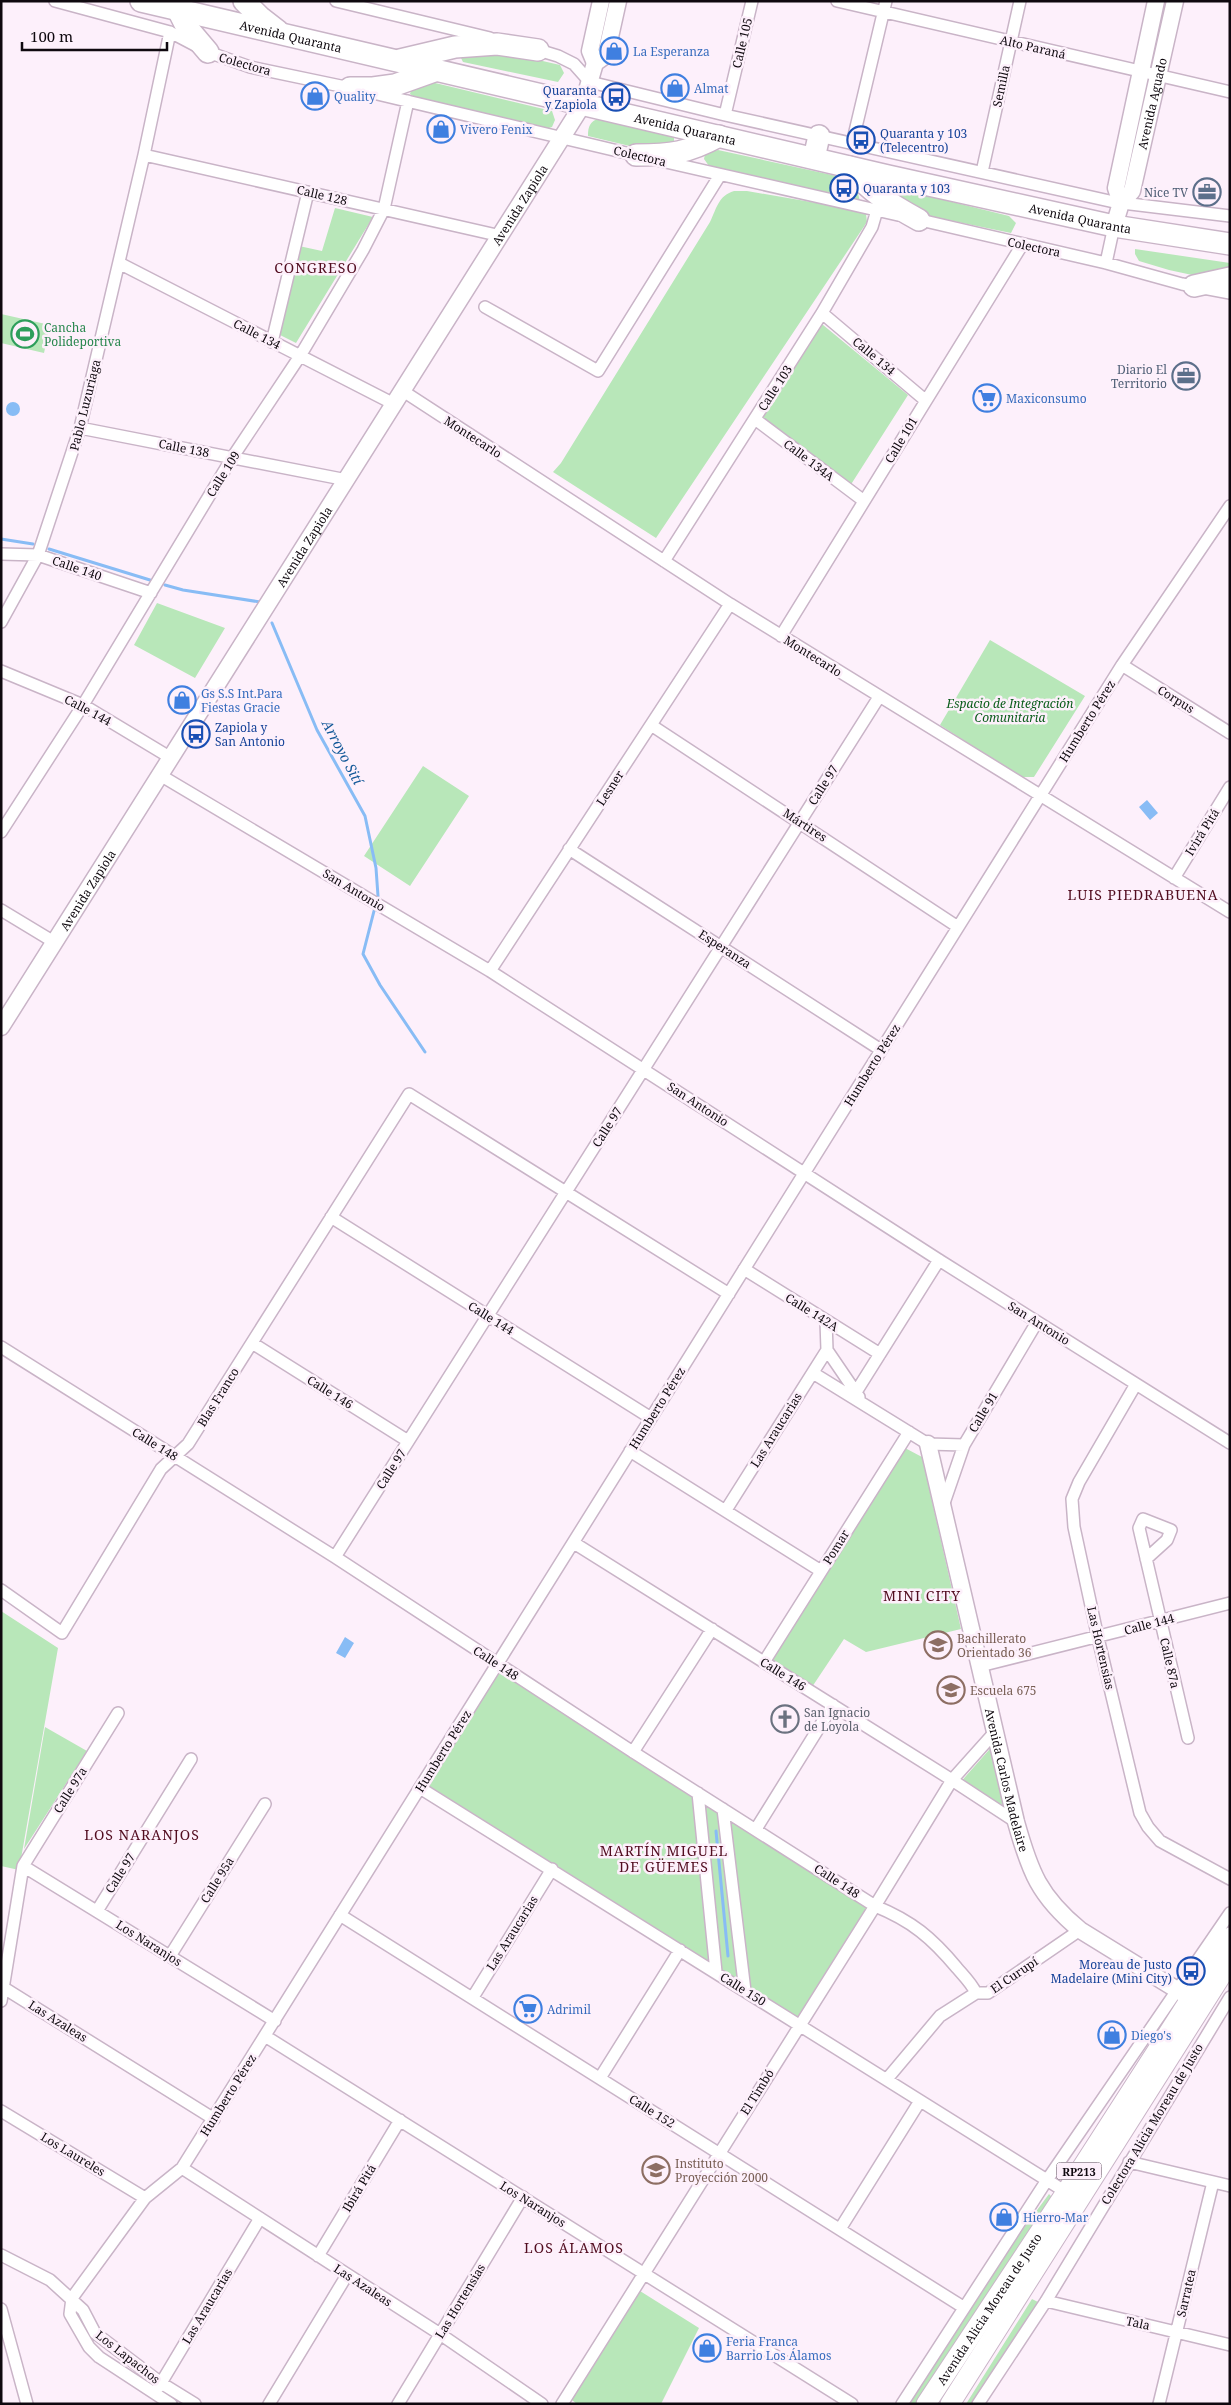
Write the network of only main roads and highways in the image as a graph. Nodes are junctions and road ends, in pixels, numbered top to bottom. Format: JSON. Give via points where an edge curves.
{"nodes":[{"id":1,"x":142,"y":1,"type":"edge"},
{"id":2,"x":244,"y":1,"type":"edge"},
{"id":3,"x":601,"y":1,"type":"edge"},
{"id":4,"x":618,"y":1,"type":"edge"},
{"id":5,"x":1156,"y":1,"type":"edge"},
{"id":6,"x":1174,"y":1,"type":"edge"},
{"id":7,"x":178,"y":10,"type":"junction"},
{"id":8,"x":282,"y":34,"type":"junction"},
{"id":9,"x":538,"y":50,"type":"road end"},
{"id":10,"x":208,"y":52,"type":"road end"},
{"id":11,"x":396,"y":61,"type":"junction"},
{"id":12,"x":595,"y":63,"type":"junction"},
{"id":13,"x":437,"y":70,"type":"junction"},
{"id":14,"x":350,"y":88,"type":"road end"},
{"id":15,"x":583,"y":104,"type":"junction"},
{"id":16,"x":719,"y":136,"type":"junction"},
{"id":17,"x":819,"y":136,"type":"road end"},
{"id":18,"x":636,"y":155,"type":"road end"},
{"id":19,"x":814,"y":158,"type":"junction"},
{"id":20,"x":849,"y":167,"type":"junction"},
{"id":21,"x":1121,"y":203,"type":"junction"},
{"id":22,"x":919,"y":220,"type":"road end"},
{"id":23,"x":1114,"y":226,"type":"junction"},
{"id":24,"x":1230,"y":244,"type":"edge"},
{"id":25,"x":1230,"y":278,"type":"edge"},
{"id":26,"x":1194,"y":286,"type":"road end"},
{"id":27,"x":1,"y":1027,"type":"edge"},
{"id":28,"x":928,"y":1444,"type":"road end"},
{"id":29,"x":1230,"y":1937,"type":"edge"},
{"id":30,"x":1230,"y":1962,"type":"edge"},
{"id":31,"x":1190,"y":1998,"type":"junction"},
{"id":32,"x":926,"y":2404,"type":"edge"},
{"id":33,"x":950,"y":2404,"type":"edge"}],
"edges":[{"from":1,"to":7,"type":"highway","name":"Avenida Quaranta"},
{"from":2,"to":8,"type":"highway"},
{"from":3,"to":12,"type":"main road","name":"Avenida Zapiola","via":[[590,50]]},
{"from":4,"to":12,"type":"main road","name":"Avenida Zapiola","via":[[606,55]]},
{"from":5,"to":21,"type":"main road","name":"Avenida Aguado","via":[[1116,188]]},
{"from":6,"to":21,"type":"main road","name":"Avenida Aguado","via":[[1132,191]]},
{"from":7,"to":8,"type":"highway","name":"Avenida Quaranta"},
{"from":7,"to":10,"type":"highway","via":[[186,26]]},
{"from":8,"to":11,"type":"highway","name":"Avenida Quaranta"},
{"from":9,"to":11,"type":"highway","via":[[497,44],[455,47]]},
{"from":11,"to":13,"type":"highway","name":"Avenida Quaranta"},
{"from":12,"to":15,"type":"main road","name":"Avenida Zapiola"},
{"from":13,"to":14,"type":"highway","via":[[395,85]]},
{"from":13,"to":15,"type":"highway","name":"Avenida Quaranta"},
{"from":15,"to":16,"type":"highway","name":"Avenida Quaranta"},
{"from":15,"to":27,"type":"main road","name":"Avenida Zapiola"},
{"from":16,"to":18,"type":"highway","via":[[694,150]]},
{"from":16,"to":19,"type":"highway","name":"Avenida Quaranta"},
{"from":17,"to":19,"type":"highway"},
{"from":19,"to":20,"type":"highway","name":"Avenida Quaranta"},
{"from":20,"to":22,"type":"highway","via":[[879,198]]},
{"from":20,"to":23,"type":"highway","name":"Avenida Quaranta"},
{"from":21,"to":23,"type":"main road","name":"Avenida Aguado"},
{"from":23,"to":24,"type":"highway","name":"Avenida Quaranta"},
{"from":25,"to":26,"type":"highway"},
{"from":28,"to":31,"type":"main road","name":"Avenida Carlos Madelaire","via":[[1028,1866],[1062,1916]]},
{"from":29,"to":31,"type":"main road","name":"Avenida Alicia Moreau de Justo","number":"RP213"},
{"from":30,"to":31,"type":"main road","name":"Avenida Alicia Moreau de Justo","number":"RP213"},
{"from":31,"to":32,"type":"main road","name":"Avenida Alicia Moreau de Justo","number":"RP213"},
{"from":31,"to":33,"type":"main road","name":"Avenida Alicia Moreau de Justo","number":"RP213"}]}
